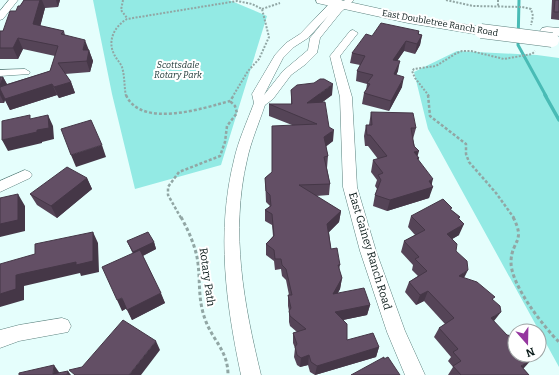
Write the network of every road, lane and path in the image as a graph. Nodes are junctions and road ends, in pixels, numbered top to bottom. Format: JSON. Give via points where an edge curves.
{"nodes":[{"id":1,"x":14,"y":0,"type":"edge"},
{"id":2,"x":124,"y":0,"type":"edge"},
{"id":3,"x":232,"y":0,"type":"edge"},
{"id":4,"x":446,"y":0,"type":"edge"},
{"id":5,"x":498,"y":0,"type":"edge"},
{"id":6,"x":237,"y":1,"type":"edge"},
{"id":7,"x":340,"y":1,"type":"edge"},
{"id":8,"x":280,"y":3,"type":"dead end"},
{"id":9,"x":498,"y":6,"type":"junction"},
{"id":10,"x":262,"y":10,"type":"junction"},
{"id":11,"x":0,"y":17,"type":"edge"},
{"id":12,"x":127,"y":19,"type":"junction"},
{"id":13,"x":480,"y":27,"type":"junction"},
{"id":14,"x":531,"y":29,"type":"junction"},
{"id":15,"x":353,"y":33,"type":"dead end"},
{"id":16,"x":304,"y":36,"type":"junction"},
{"id":17,"x":554,"y":36,"type":"edge"},
{"id":18,"x":315,"y":38,"type":"junction"},
{"id":19,"x":528,"y":55,"type":"dead end"},
{"id":20,"x":276,"y":62,"type":"junction"},
{"id":21,"x":295,"y":67,"type":"junction"},
{"id":22,"x":25,"y":72,"type":"dead end"},
{"id":23,"x":0,"y":73,"type":"edge"},
{"id":24,"x":230,"y":101,"type":"junction"},
{"id":25,"x":260,"y":103,"type":"junction"},
{"id":26,"x":25,"y":175,"type":"dead end"},
{"id":27,"x":0,"y":187,"type":"edge"},
{"id":28,"x":62,"y":326,"type":"dead end"},
{"id":29,"x":0,"y":339,"type":"edge"},
{"id":30,"x":559,"y":342,"type":"edge"},
{"id":31,"x":228,"y":375,"type":"edge"},
{"id":32,"x":251,"y":375,"type":"edge"},
{"id":33,"x":415,"y":375,"type":"edge"}],
"edges":[{"from":1,"to":11,"type":"street"},
{"from":2,"to":12,"type":"path","via":[[120,5],[121,12]]},
{"from":3,"to":6,"type":"path"},
{"from":4,"to":9,"type":"path","via":[[473,6]]},
{"from":5,"to":9,"type":"path"},
{"from":6,"to":10,"type":"path","via":[[252,4]]},
{"from":6,"to":12,"type":"path"},
{"from":7,"to":13,"type":"main road","name":"East Doubletree Ranch Road","via":[[408,19]]},
{"from":7,"to":16,"type":"street"},
{"from":7,"to":18,"type":"street"},
{"from":8,"to":10,"type":"path"},
{"from":9,"to":14,"type":"path","via":[[522,6],[531,9]]},
{"from":10,"to":24,"type":"path","via":[[269,37],[260,59],[248,71]]},
{"from":12,"to":24,"type":"path","via":[[118,25],[111,37],[112,50],[122,68],[124,92],[132,105],[163,115]]},
{"from":13,"to":14,"type":"main road","name":"East Doubletree Ranch Road"},
{"from":13,"to":17,"type":"main road","name":"East Doubletree Ranch Road","bridge":true},
{"from":14,"to":17,"type":"main road","name":"East Doubletree Ranch Road"},
{"from":15,"to":33,"type":"street","name":"East Gainey Ranch Road","via":[[336,56],[346,97],[350,187],[396,332]]},
{"from":16,"to":18,"type":"street"},
{"from":16,"to":20,"type":"street","via":[[290,46]]},
{"from":18,"to":21,"type":"street","via":[[312,51]]},
{"from":19,"to":30,"type":"path","via":[[506,60],[463,51],[452,55],[438,66],[415,68],[412,71],[430,98],[430,116],[466,144],[466,157],[469,162],[498,195],[518,228],[520,237],[510,263],[514,276],[538,318]]},
{"from":20,"to":21,"type":"street"},
{"from":20,"to":25,"type":"street","via":[[258,94]]},
{"from":21,"to":25,"type":"street","via":[[287,73],[269,97]]},
{"from":22,"to":23,"type":"street"},
{"from":24,"to":31,"type":"path","name":"Rotary Path","via":[[235,106],[236,113],[227,126],[220,156],[179,172],[168,187],[168,195],[190,234],[197,258],[199,299],[205,320],[224,352]]},
{"from":25,"to":32,"type":"street","via":[[240,160],[230,229],[235,292]]},
{"from":26,"to":27,"type":"street"},
{"from":28,"to":29,"type":"street"}]}
